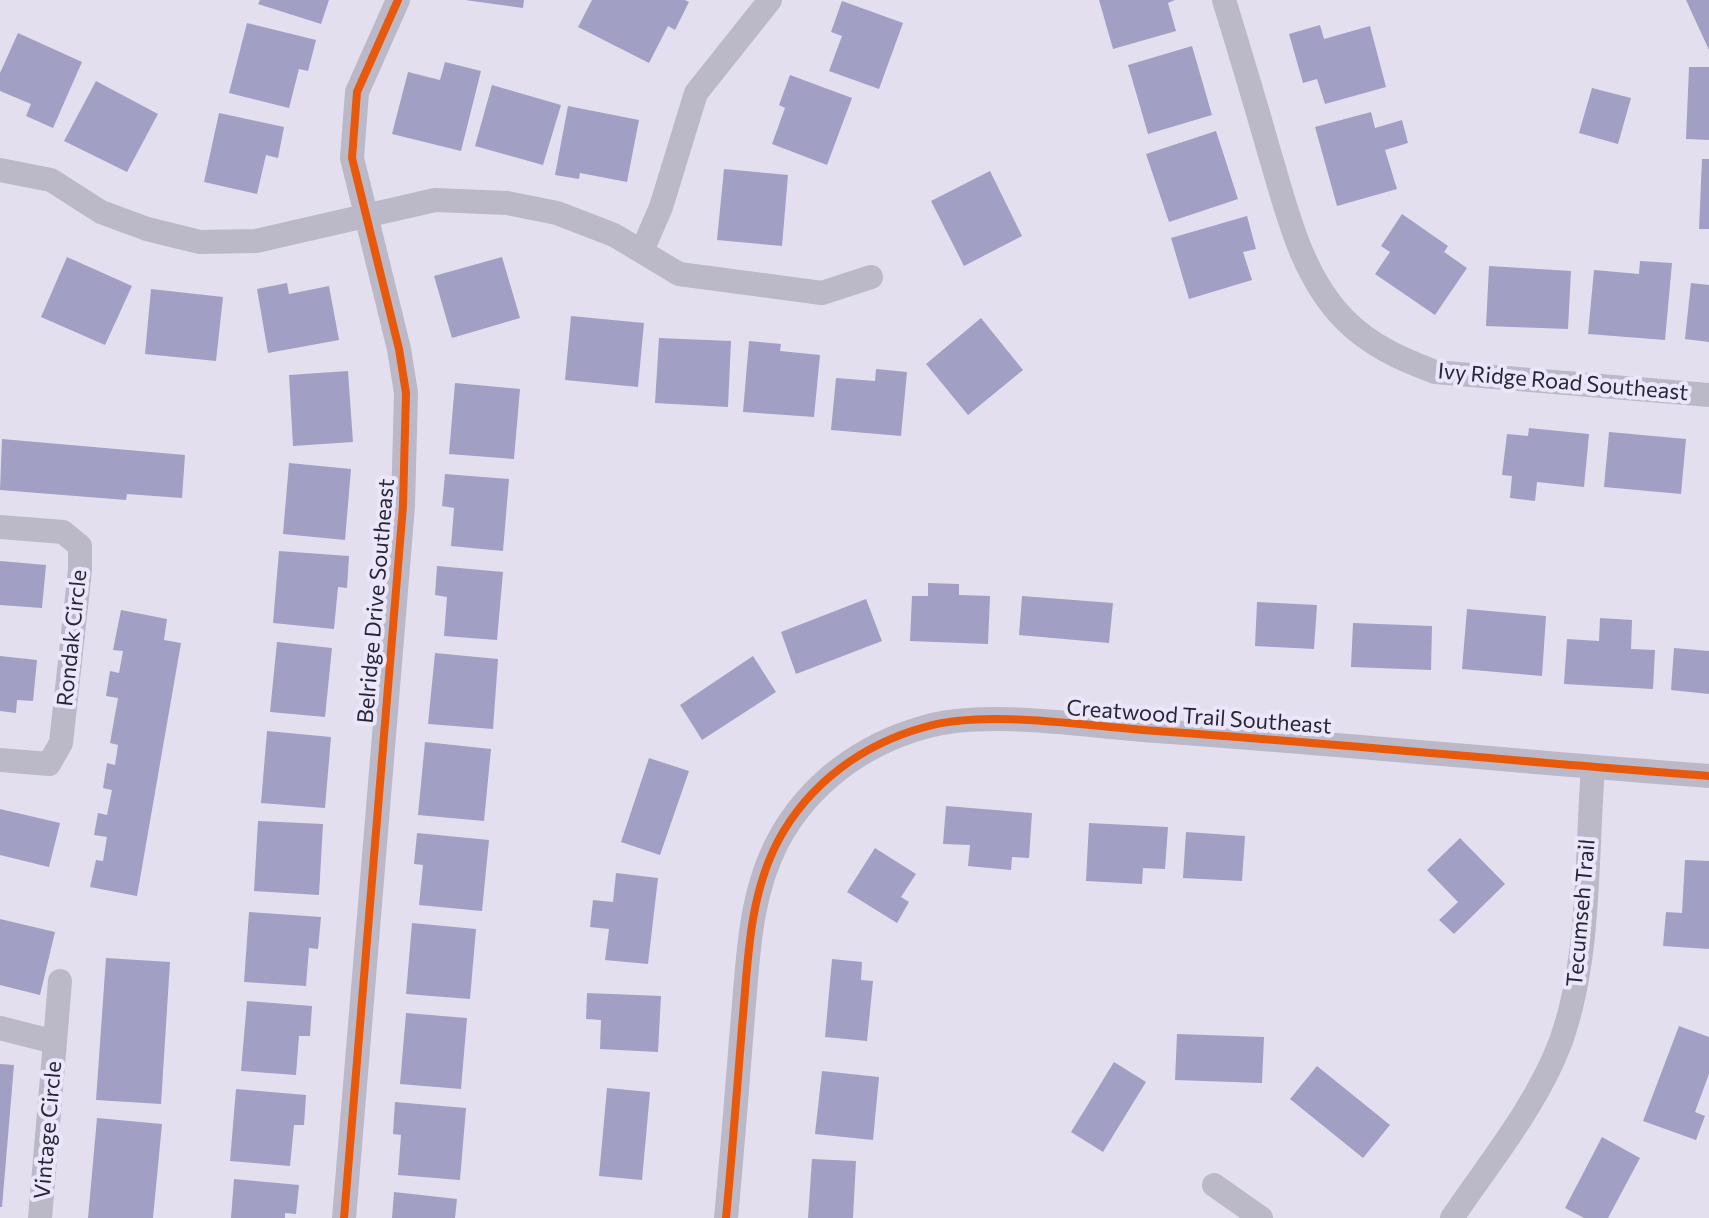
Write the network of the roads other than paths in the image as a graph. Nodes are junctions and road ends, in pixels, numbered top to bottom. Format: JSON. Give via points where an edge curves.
{"nodes":[{"id":1,"x":398,"y":0,"type":"edge"},
{"id":2,"x":770,"y":0,"type":"edge"},
{"id":3,"x":1224,"y":0,"type":"edge"},
{"id":4,"x":0,"y":170,"type":"edge"},
{"id":5,"x":364,"y":217,"type":"junction"},
{"id":6,"x":642,"y":251,"type":"junction"},
{"id":7,"x":871,"y":277,"type":"dead end"},
{"id":8,"x":1709,"y":395,"type":"edge"},
{"id":9,"x":0,"y":527,"type":"edge"},
{"id":10,"x":0,"y":760,"type":"edge"},
{"id":11,"x":1593,"y":768,"type":"junction"},
{"id":12,"x":1709,"y":776,"type":"edge"},
{"id":13,"x":60,"y":981,"type":"dead end"},
{"id":14,"x":0,"y":1028,"type":"edge"},
{"id":15,"x":55,"y":1042,"type":"junction"},
{"id":16,"x":1214,"y":1185,"type":"dead end"},
{"id":17,"x":40,"y":1218,"type":"edge"},
{"id":18,"x":344,"y":1218,"type":"edge"},
{"id":19,"x":726,"y":1218,"type":"edge"},
{"id":20,"x":1261,"y":1218,"type":"edge"},
{"id":21,"x":1452,"y":1218,"type":"edge"}],
"edges":[{"from":1,"to":5,"type":"street","name":"Belridge Drive Southeast","via":[[357,92],[352,158]]},
{"from":2,"to":6,"type":"street","via":[[696,93]]},
{"from":3,"to":8,"type":"street","name":"Ivy Ridge Road Southeast","via":[[1301,248],[1319,288],[1370,341],[1435,372]]},
{"from":4,"to":5,"type":"street","via":[[51,180],[101,212],[200,242],[256,241]]},
{"from":5,"to":6,"type":"street","via":[[435,200],[507,203],[557,213]]},
{"from":5,"to":18,"type":"street","name":"Belridge Drive Southeast","via":[[406,393],[403,506]]},
{"from":6,"to":7,"type":"street","via":[[679,274],[822,293]]},
{"from":9,"to":10,"type":"street","name":"Rondak Circle","via":[[63,532],[80,546],[61,743],[49,764]]},
{"from":11,"to":12,"type":"street","name":"Creatwood Trail Southeast"},
{"from":11,"to":19,"type":"street","name":"Creatwood Trail Southeast","via":[[973,719],[879,742],[834,771],[805,802],[778,840],[758,887]]},
{"from":11,"to":21,"type":"street","name":"Tecumseh Trail","via":[[1579,962],[1560,1042],[1522,1114]]},
{"from":13,"to":15,"type":"street","name":"Vintage Circle"},
{"from":14,"to":15,"type":"street","name":"Vintage Circle"},
{"from":15,"to":17,"type":"street","name":"Vintage Circle"},
{"from":16,"to":20,"type":"street"}]}
